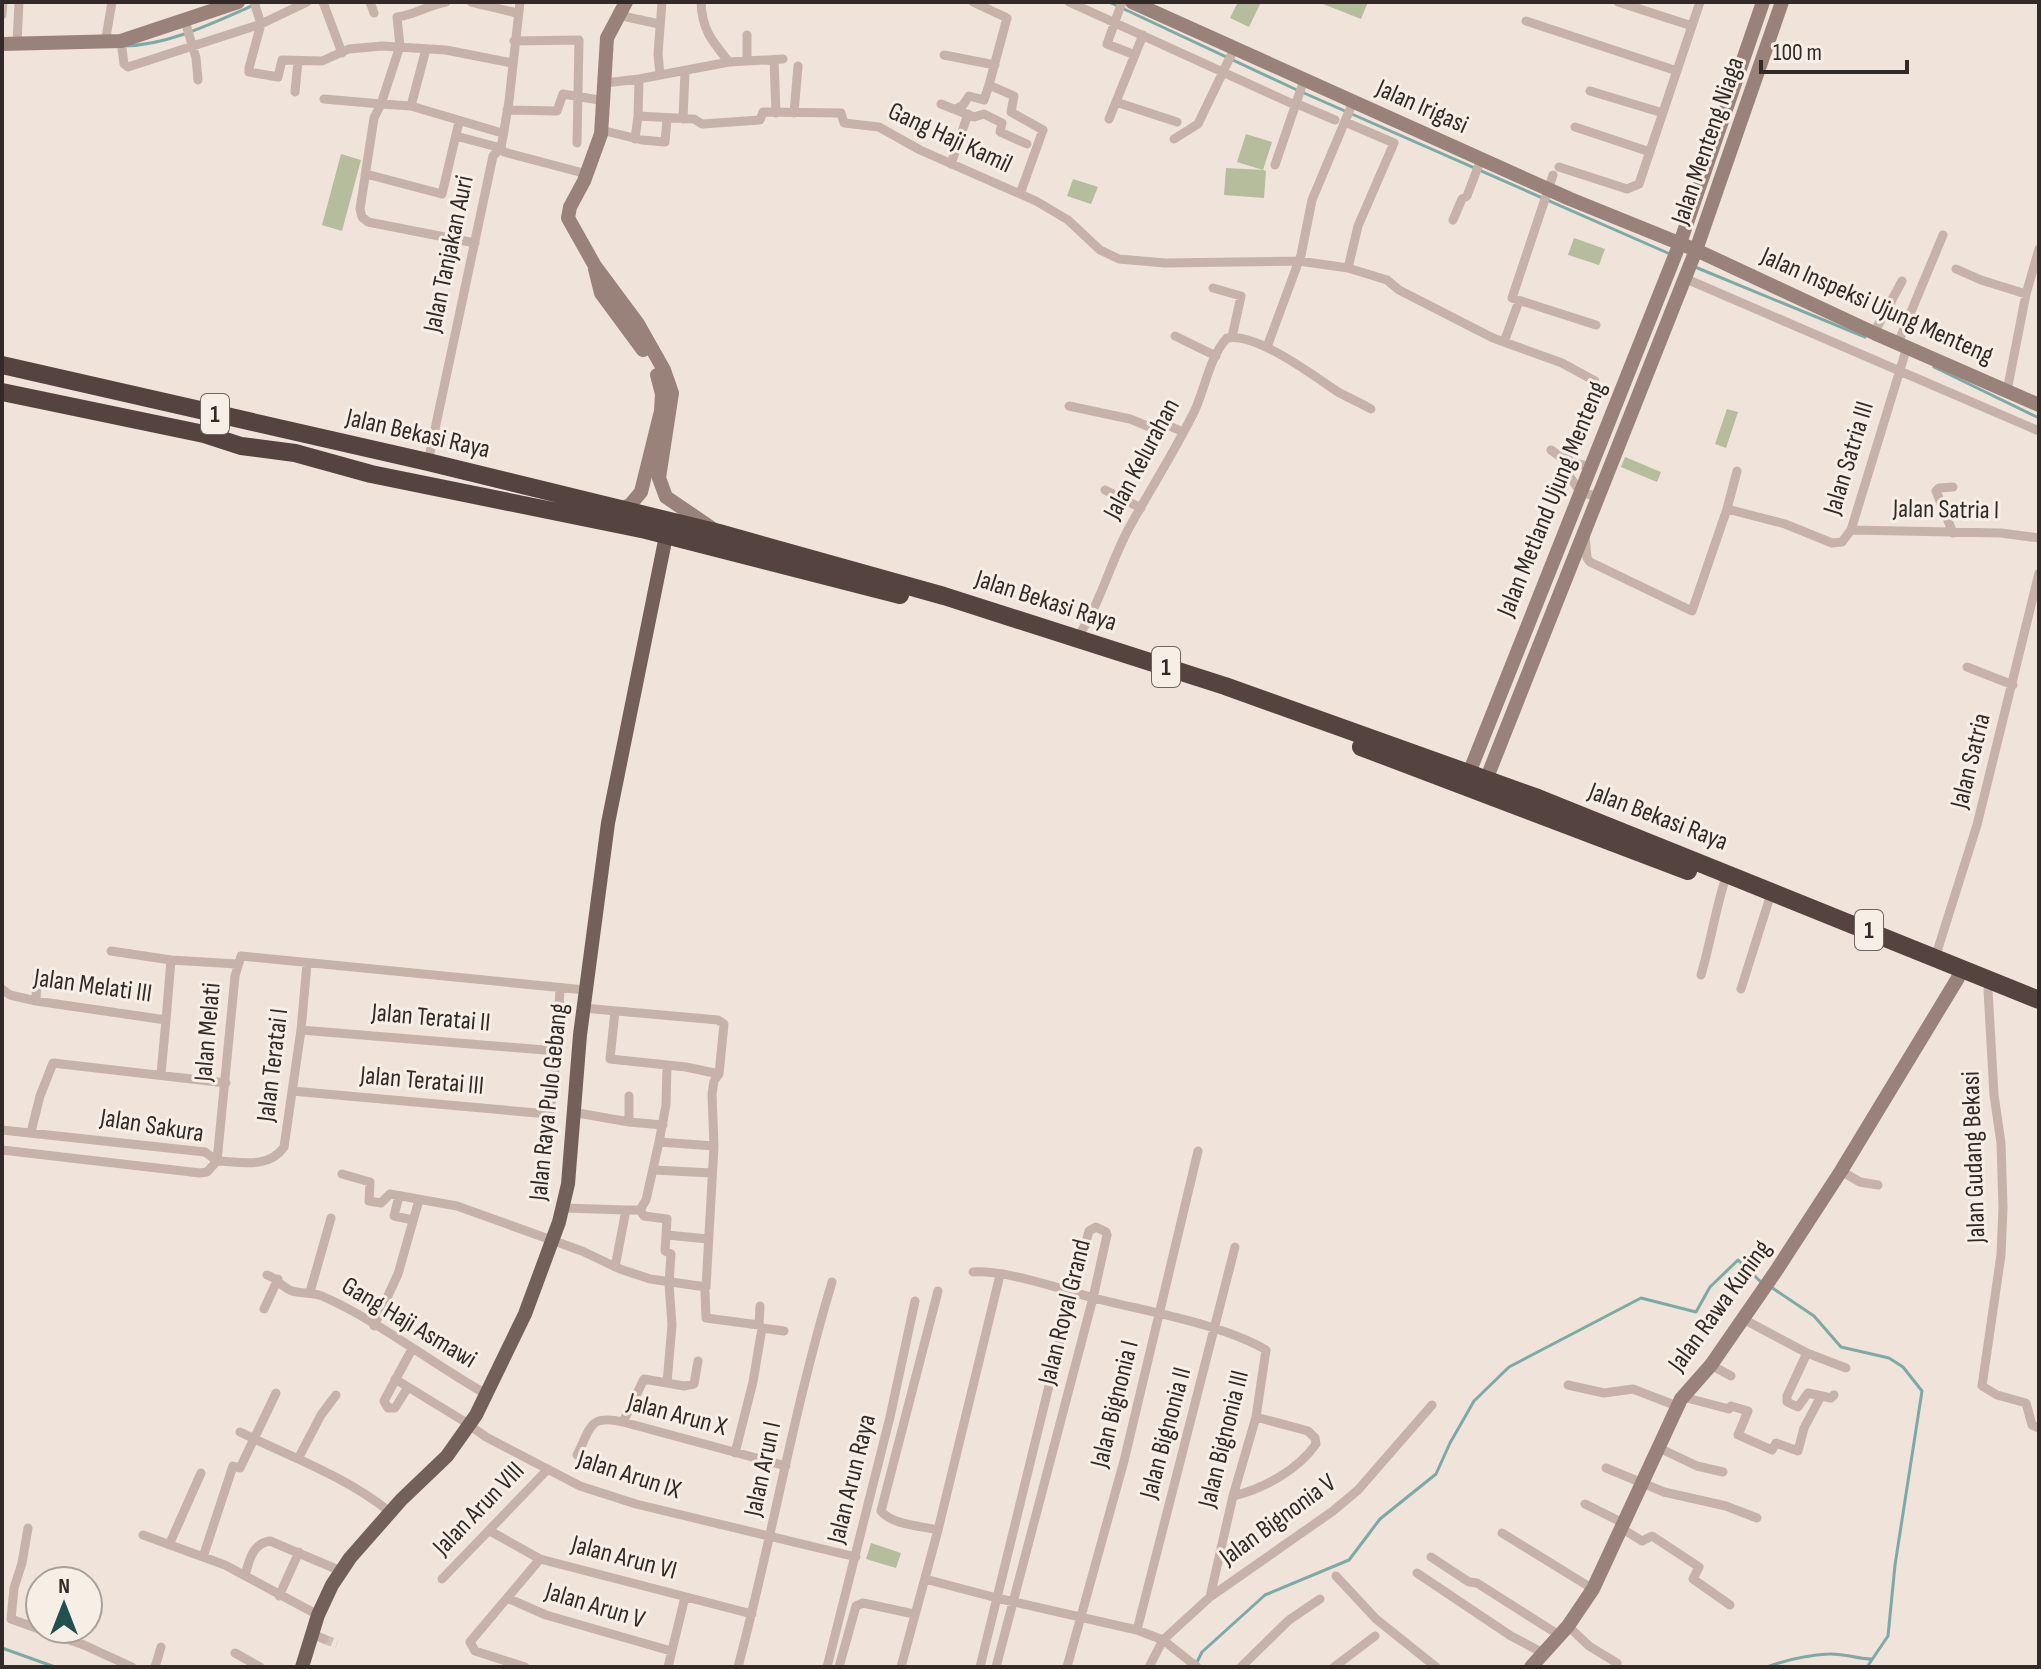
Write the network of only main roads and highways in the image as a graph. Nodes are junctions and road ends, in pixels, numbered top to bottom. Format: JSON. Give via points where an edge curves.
{"nodes":[{"id":1,"x":2,"y":365,"type":"edge"},
{"id":2,"x":2,"y":377,"type":"edge"},
{"id":3,"x":2,"y":392,"type":"edge"},
{"id":4,"x":526,"y":486,"type":"junction"},
{"id":5,"x":668,"y":528,"type":"junction"},
{"id":6,"x":904,"y":590,"type":"junction"},
{"id":7,"x":1352,"y":738,"type":"junction"},
{"id":8,"x":2039,"y":1000,"type":"edge"},
{"id":9,"x":2039,"y":1013,"type":"edge"},
{"id":10,"x":302,"y":1667,"type":"edge"}],
"edges":[{"from":1,"to":4,"type":"highway","name":"Jalan Bekasi Raya","number":"1"},
{"from":2,"to":4,"type":"highway","via":[[368,460]]},
{"from":3,"to":5,"type":"highway","name":"Jalan Bekasi Raya","number":"1","via":[[241,446],[295,453],[371,474]]},
{"from":4,"to":5,"type":"highway","name":"Jalan Bekasi Raya","number":"1","via":[[621,509]]},
{"from":5,"to":6,"type":"highway","name":"Jalan Bekasi Raya","number":"1"},
{"from":5,"to":6,"type":"highway","name":"Jalan Bekasi Raya","number":"1","via":[[719,533]]},
{"from":5,"to":10,"type":"main road","name":"Jalan Raya Pulo Gebang","via":[[619,762],[585,990],[564,1208],[525,1314],[470,1425],[341,1571],[318,1615],[318,1636]]},
{"from":6,"to":7,"type":"highway","name":"Jalan Bekasi Raya","number":"1"},
{"from":6,"to":7,"type":"highway","name":"Jalan Bekasi Raya","number":"1","via":[[1225,686]]},
{"from":7,"to":8,"type":"highway","name":"Jalan Bekasi Raya","number":"1","via":[[1477,776]]},
{"from":7,"to":9,"type":"highway","name":"Jalan Bekasi Raya","number":"1","via":[[1548,820],[1769,900]]}]}
